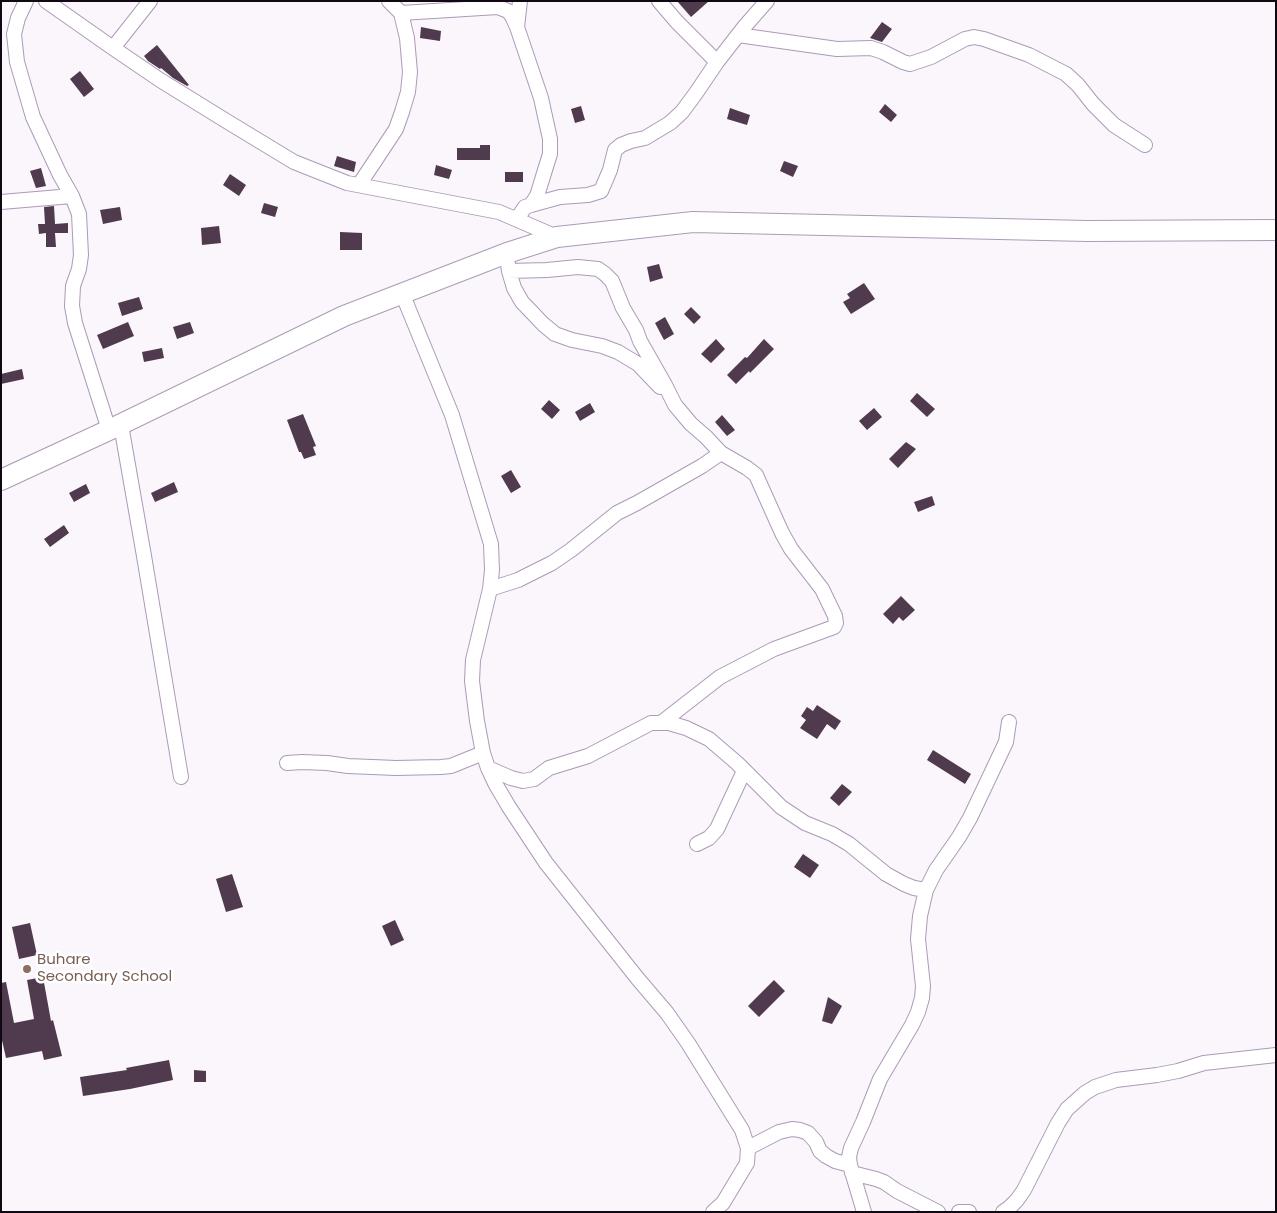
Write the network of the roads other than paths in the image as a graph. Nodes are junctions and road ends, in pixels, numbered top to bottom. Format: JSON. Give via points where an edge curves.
{"nodes":[{"id":1,"x":26,"y":1,"type":"edge"},
{"id":2,"x":46,"y":1,"type":"edge"},
{"id":3,"x":150,"y":1,"type":"edge"},
{"id":4,"x":389,"y":1,"type":"edge"},
{"id":5,"x":520,"y":1,"type":"edge"},
{"id":6,"x":659,"y":1,"type":"edge"},
{"id":7,"x":767,"y":1,"type":"edge"},
{"id":8,"x":401,"y":13,"type":"junction"},
{"id":9,"x":517,"y":27,"type":"junction"},
{"id":10,"x":738,"y":35,"type":"junction"},
{"id":11,"x":113,"y":48,"type":"junction"},
{"id":12,"x":717,"y":62,"type":"junction"},
{"id":13,"x":1145,"y":145,"type":"dead end"},
{"id":14,"x":359,"y":185,"type":"junction"},
{"id":15,"x":72,"y":196,"type":"junction"},
{"id":16,"x":1,"y":202,"type":"edge"},
{"id":17,"x":531,"y":205,"type":"junction"},
{"id":18,"x":517,"y":219,"type":"junction"},
{"id":19,"x":1276,"y":230,"type":"edge"},
{"id":20,"x":557,"y":237,"type":"junction"},
{"id":21,"x":508,"y":262,"type":"junction"},
{"id":22,"x":402,"y":293,"type":"junction"},
{"id":23,"x":675,"y":405,"type":"junction"},
{"id":24,"x":115,"y":428,"type":"junction"},
{"id":25,"x":721,"y":453,"type":"junction"},
{"id":26,"x":1,"y":480,"type":"edge"},
{"id":27,"x":490,"y":589,"type":"junction"},
{"id":28,"x":661,"y":722,"type":"junction"},
{"id":29,"x":1009,"y":722,"type":"dead end"},
{"id":30,"x":483,"y":754,"type":"junction"},
{"id":31,"x":287,"y":763,"type":"dead end"},
{"id":32,"x":488,"y":768,"type":"junction"},
{"id":33,"x":744,"y":771,"type":"junction"},
{"id":34,"x":181,"y":777,"type":"dead end"},
{"id":35,"x":696,"y":844,"type":"dead end"},
{"id":36,"x":926,"y":890,"type":"junction"},
{"id":37,"x":1276,"y":1055,"type":"edge"},
{"id":38,"x":748,"y":1148,"type":"junction"},
{"id":39,"x":851,"y":1169,"type":"junction"},
{"id":40,"x":713,"y":1212,"type":"edge"},
{"id":41,"x":864,"y":1212,"type":"edge"},
{"id":42,"x":938,"y":1212,"type":"edge"},
{"id":43,"x":959,"y":1212,"type":"edge"},
{"id":44,"x":969,"y":1212,"type":"edge"},
{"id":45,"x":1003,"y":1212,"type":"edge"}],
"edges":[{"from":1,"to":15,"type":"street","via":[[14,34],[17,62],[33,117]]},
{"from":2,"to":11,"type":"street"},
{"from":3,"to":11,"type":"street"},
{"from":4,"to":8,"type":"street"},
{"from":5,"to":9,"type":"street"},
{"from":6,"to":12,"type":"street"},
{"from":7,"to":10,"type":"street"},
{"from":8,"to":9,"type":"street","via":[[498,7],[508,11]]},
{"from":8,"to":14,"type":"street","via":[[407,38],[408,92],[396,129]]},
{"from":9,"to":17,"type":"street","via":[[541,98],[550,140],[550,154]]},
{"from":10,"to":12,"type":"street"},
{"from":10,"to":13,"type":"street","via":[[837,49],[871,48],[910,64],[965,39],[984,39],[1029,54],[1066,74],[1114,125]]},
{"from":11,"to":14,"type":"street","via":[[294,162]]},
{"from":12,"to":17,"type":"street","via":[[682,112],[670,123],[654,134],[620,145],[615,150],[601,191]]},
{"from":14,"to":18,"type":"street","via":[[499,212]]},
{"from":15,"to":16,"type":"street"},
{"from":15,"to":24,"type":"street","via":[[80,214],[81,241],[79,269],[73,286],[75,323]]},
{"from":17,"to":18,"type":"street","via":[[525,207]]},
{"from":18,"to":20,"type":"street"},
{"from":19,"to":20,"type":"main road","via":[[1077,231],[693,222]]},
{"from":20,"to":21,"type":"main road"},
{"from":21,"to":22,"type":"main road"},
{"from":21,"to":23,"type":"street","via":[[514,288],[522,302],[554,334],[618,352],[638,364]]},
{"from":21,"to":23,"type":"street","via":[[547,270],[598,269],[606,274]]},
{"from":22,"to":24,"type":"main road","via":[[344,316]]},
{"from":22,"to":27,"type":"street","via":[[452,415],[492,544]]},
{"from":23,"to":25,"type":"street"},
{"from":24,"to":26,"type":"main road"},
{"from":24,"to":34,"type":"street","via":[[143,546]]},
{"from":25,"to":27,"type":"street","via":[[617,512],[552,563],[518,580]]},
{"from":25,"to":28,"type":"street","via":[[756,475],[782,533],[822,589],[836,623],[829,629],[774,649],[720,677]]},
{"from":27,"to":30,"type":"street","via":[[473,660],[473,689]]},
{"from":28,"to":32,"type":"street","via":[[650,723],[588,756],[549,768],[523,781]]},
{"from":28,"to":33,"type":"street","via":[[686,728],[710,739]]},
{"from":29,"to":36,"type":"street","via":[[1006,742],[970,818]]},
{"from":30,"to":31,"type":"street","via":[[441,767]]},
{"from":30,"to":32,"type":"street"},
{"from":32,"to":38,"type":"street","via":[[546,863],[667,1013],[742,1130]]},
{"from":33,"to":35,"type":"street","via":[[717,829],[709,838]]},
{"from":33,"to":36,"type":"street","via":[[781,807],[804,823],[832,834],[904,884]]},
{"from":36,"to":39,"type":"street","via":[[918,939],[922,998],[912,1025],[877,1085],[851,1148]]},
{"from":37,"to":45,"type":"street","via":[[1204,1063],[1178,1071],[1116,1080],[1085,1092],[1067,1109],[1024,1190]]},
{"from":38,"to":39,"type":"street","via":[[779,1132],[800,1130],[808,1133],[826,1156]]},
{"from":38,"to":40,"type":"street","via":[[747,1163],[739,1178]]},
{"from":39,"to":41,"type":"street"},
{"from":39,"to":42,"type":"street","via":[[884,1182]]},
{"from":43,"to":44,"type":"street"}]}
